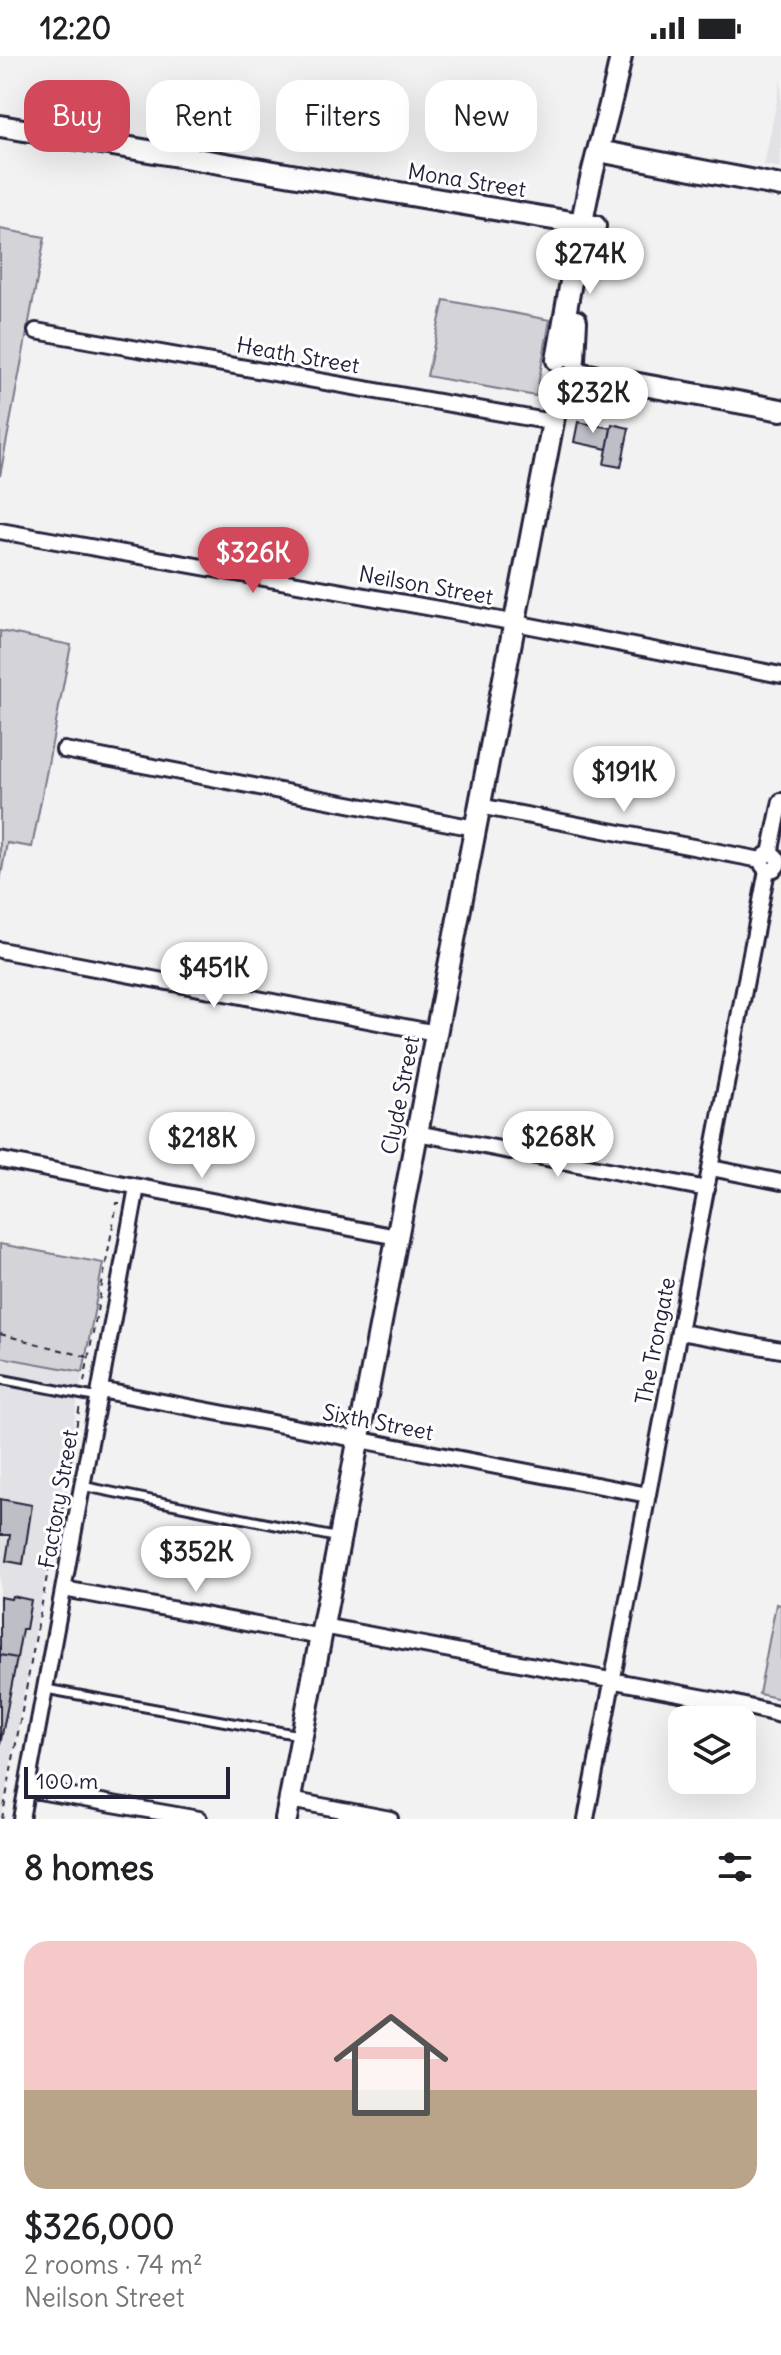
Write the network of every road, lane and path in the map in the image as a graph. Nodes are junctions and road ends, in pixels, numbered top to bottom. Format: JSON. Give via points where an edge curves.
{"nodes":[{"id":1,"x":621,"y":56,"type":"edge"},
{"id":2,"x":612,"y":101,"type":"junction"},
{"id":3,"x":0,"y":126,"type":"edge"},
{"id":4,"x":609,"y":153,"type":"junction"},
{"id":5,"x":781,"y":186,"type":"edge"},
{"id":6,"x":588,"y":225,"type":"junction"},
{"id":7,"x":36,"y":331,"type":"dead end"},
{"id":8,"x":568,"y":368,"type":"junction"},
{"id":9,"x":781,"y":410,"type":"edge"},
{"id":10,"x":552,"y":422,"type":"junction"},
{"id":11,"x":0,"y":531,"type":"edge"},
{"id":12,"x":514,"y":623,"type":"junction"},
{"id":13,"x":781,"y":675,"type":"edge"},
{"id":14,"x":64,"y":750,"type":"dead end"},
{"id":15,"x":781,"y":801,"type":"edge"},
{"id":16,"x":479,"y":806,"type":"junction"},
{"id":17,"x":475,"y":828,"type":"junction"},
{"id":18,"x":772,"y":862,"type":"edge"},
{"id":19,"x":0,"y":950,"type":"edge"},
{"id":20,"x":436,"y":1033,"type":"junction"},
{"id":21,"x":417,"y":1133,"type":"junction"},
{"id":22,"x":0,"y":1160,"type":"edge"},
{"id":23,"x":711,"y":1168,"type":"junction"},
{"id":24,"x":781,"y":1182,"type":"edge"},
{"id":25,"x":137,"y":1187,"type":"junction"},
{"id":26,"x":707,"y":1189,"type":"junction"},
{"id":27,"x":134,"y":1205,"type":"junction"},
{"id":28,"x":397,"y":1237,"type":"junction"},
{"id":29,"x":680,"y":1332,"type":"junction"},
{"id":30,"x":0,"y":1334,"type":"edge"},
{"id":31,"x":781,"y":1350,"type":"edge"},
{"id":32,"x":89,"y":1357,"type":"junction"},
{"id":33,"x":106,"y":1361,"type":"junction"},
{"id":34,"x":0,"y":1379,"type":"edge"},
{"id":35,"x":82,"y":1394,"type":"junction"},
{"id":36,"x":100,"y":1394,"type":"junction"},
{"id":37,"x":358,"y":1441,"type":"junction"},
{"id":38,"x":82,"y":1486,"type":"junction"},
{"id":39,"x":648,"y":1495,"type":"junction"},
{"id":40,"x":339,"y":1538,"type":"junction"},
{"id":41,"x":64,"y":1589,"type":"junction"},
{"id":42,"x":322,"y":1631,"type":"junction"},
{"id":43,"x":612,"y":1682,"type":"junction"},
{"id":44,"x":46,"y":1689,"type":"junction"},
{"id":45,"x":781,"y":1715,"type":"edge"},
{"id":46,"x":302,"y":1736,"type":"junction"},
{"id":47,"x":27,"y":1789,"type":"junction"},
{"id":48,"x":288,"y":1810,"type":"edge"},
{"id":49,"x":2,"y":1819,"type":"edge"},
{"id":50,"x":21,"y":1819,"type":"edge"},
{"id":51,"x":199,"y":1819,"type":"edge"},
{"id":52,"x":390,"y":1819,"type":"edge"},
{"id":53,"x":586,"y":1819,"type":"edge"}],
"edges":[{"from":1,"to":2,"type":"main road","name":"Clyde Street"},
{"from":2,"to":4,"type":"main road","name":"Clyde Street","via":[[616,119]]},
{"from":2,"to":6,"type":"main road","name":"Clyde Street"},
{"from":3,"to":6,"type":"main road","name":"Mona Street"},
{"from":4,"to":5,"type":"main road"},
{"from":4,"to":6,"type":"main road","name":"Clyde Street"},
{"from":6,"to":8,"type":"main road","name":"Clyde Street"},
{"from":7,"to":10,"type":"street","name":"Heath Street"},
{"from":8,"to":9,"type":"main road"},
{"from":8,"to":10,"type":"main road","name":"Clyde Street"},
{"from":10,"to":12,"type":"main road","name":"Clyde Street"},
{"from":11,"to":12,"type":"street","name":"Neilson Street"},
{"from":12,"to":13,"type":"street","name":"Neilson Street"},
{"from":12,"to":16,"type":"main road","name":"Clyde Street"},
{"from":14,"to":17,"type":"street"},
{"from":15,"to":18,"type":"street","name":"The Trongate"},
{"from":16,"to":17,"type":"main road","name":"Clyde Street"},
{"from":16,"to":18,"type":"street"},
{"from":17,"to":20,"type":"main road","name":"Clyde Street"},
{"from":18,"to":23,"type":"street","name":"The Trongate"},
{"from":19,"to":20,"type":"street"},
{"from":20,"to":21,"type":"main road","name":"Clyde Street"},
{"from":21,"to":26,"type":"street"},
{"from":21,"to":28,"type":"main road","name":"Clyde Street"},
{"from":22,"to":25,"type":"street"},
{"from":23,"to":24,"type":"street"},
{"from":23,"to":26,"type":"street","name":"The Trongate"},
{"from":25,"to":27,"type":"street","name":"Factory Street"},
{"from":25,"to":28,"type":"street"},
{"from":26,"to":29,"type":"street","name":"The Trongate"},
{"from":27,"to":32,"type":"path","via":[[117,1203]]},
{"from":27,"to":33,"type":"street","name":"Factory Street"},
{"from":28,"to":37,"type":"main road","name":"Clyde Street"},
{"from":29,"to":31,"type":"street"},
{"from":29,"to":39,"type":"street","name":"The Trongate"},
{"from":30,"to":32,"type":"path"},
{"from":32,"to":33,"type":"path"},
{"from":32,"to":35,"type":"path"},
{"from":33,"to":36,"type":"street","name":"Factory Street"},
{"from":34,"to":35,"type":"lane"},
{"from":35,"to":36,"type":"lane"},
{"from":35,"to":49,"type":"path"},
{"from":36,"to":37,"type":"street","name":"Sixth Street"},
{"from":36,"to":38,"type":"street","name":"Factory Street"},
{"from":37,"to":39,"type":"street","name":"Sixth Street"},
{"from":37,"to":40,"type":"main road","name":"Clyde Street"},
{"from":38,"to":40,"type":"lane"},
{"from":38,"to":41,"type":"street","name":"Factory Street"},
{"from":39,"to":43,"type":"street","name":"The Trongate"},
{"from":40,"to":42,"type":"main road","name":"Clyde Street"},
{"from":41,"to":42,"type":"street"},
{"from":41,"to":44,"type":"street","name":"Factory Street"},
{"from":42,"to":43,"type":"street"},
{"from":42,"to":46,"type":"main road","name":"Clyde Street"},
{"from":43,"to":45,"type":"street"},
{"from":43,"to":53,"type":"street","name":"The Trongate"},
{"from":44,"to":46,"type":"lane"},
{"from":44,"to":47,"type":"street","name":"Factory Street"},
{"from":46,"to":48,"type":"main road","name":"Clyde Street"},
{"from":47,"to":50,"type":"street","name":"Factory Street"},
{"from":47,"to":51,"type":"street"},
{"from":48,"to":52,"type":"street"}]}
